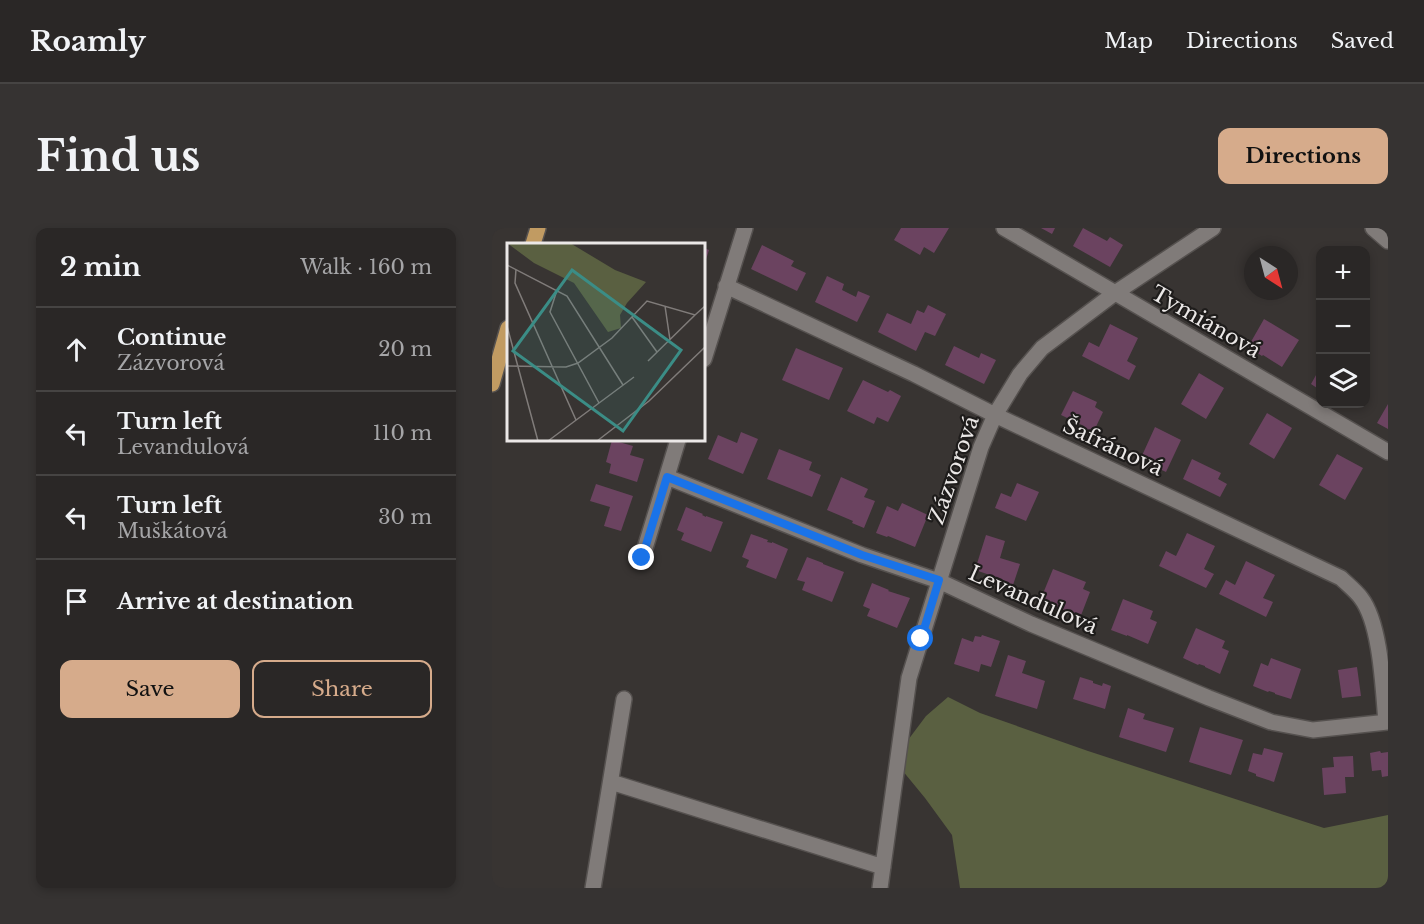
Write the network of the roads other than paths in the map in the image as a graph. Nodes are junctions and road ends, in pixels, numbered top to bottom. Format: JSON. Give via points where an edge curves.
{"nodes":[{"id":1,"x":538,"y":228,"type":"edge"},
{"id":2,"x":745,"y":228,"type":"edge"},
{"id":3,"x":1004,"y":228,"type":"edge"},
{"id":4,"x":1212,"y":228,"type":"edge"},
{"id":5,"x":1373,"y":228,"type":"edge"},
{"id":6,"x":1388,"y":241,"type":"edge"},
{"id":7,"x":533,"y":243,"type":"edge"},
{"id":8,"x":726,"y":286,"type":"junction"},
{"id":9,"x":1115,"y":293,"type":"junction"},
{"id":10,"x":507,"y":332,"type":"edge"},
{"id":11,"x":705,"y":357,"type":"edge"},
{"id":12,"x":492,"y":384,"type":"edge"},
{"id":13,"x":995,"y":415,"type":"junction"},
{"id":14,"x":678,"y":441,"type":"edge"},
{"id":15,"x":1388,"y":452,"type":"edge"},
{"id":16,"x":667,"y":477,"type":"junction"},
{"id":17,"x":642,"y":558,"type":"dead end"},
{"id":18,"x":939,"y":580,"type":"junction"},
{"id":19,"x":624,"y":699,"type":"dead end"},
{"id":20,"x":1387,"y":722,"type":"edge"},
{"id":21,"x":611,"y":782,"type":"junction"},
{"id":22,"x":883,"y":867,"type":"junction"},
{"id":23,"x":593,"y":888,"type":"edge"},
{"id":24,"x":880,"y":888,"type":"edge"}],
"edges":[{"from":1,"to":7,"type":"main road"},
{"from":2,"to":8,"type":"street"},
{"from":3,"to":9,"type":"street","name":"Tymiánová"},
{"from":4,"to":9,"type":"street","name":"Zázvorová"},
{"from":5,"to":6,"type":"street"},
{"from":8,"to":11,"type":"street"},
{"from":8,"to":13,"type":"street","name":"Šafránová"},
{"from":9,"to":13,"type":"street","name":"Zázvorová","via":[[1042,348],[1020,374]]},
{"from":9,"to":15,"type":"street","name":"Tymiánová"},
{"from":10,"to":12,"type":"main road"},
{"from":13,"to":18,"type":"street","name":"Zázvorová"},
{"from":13,"to":20,"type":"street","name":"Šafránová","via":[[1341,578],[1361,598],[1371,618]]},
{"from":14,"to":16,"type":"street"},
{"from":16,"to":17,"type":"street"},
{"from":16,"to":18,"type":"street","name":"Levandulová","via":[[862,555]]},
{"from":18,"to":20,"type":"street","name":"Levandulová","via":[[1031,624],[1270,722],[1313,730]]},
{"from":18,"to":22,"type":"street","name":"Zázvorová","via":[[909,678]]},
{"from":19,"to":21,"type":"street"},
{"from":21,"to":22,"type":"street"},
{"from":21,"to":23,"type":"street"},
{"from":22,"to":24,"type":"street","name":"Zázvorová"}]}
